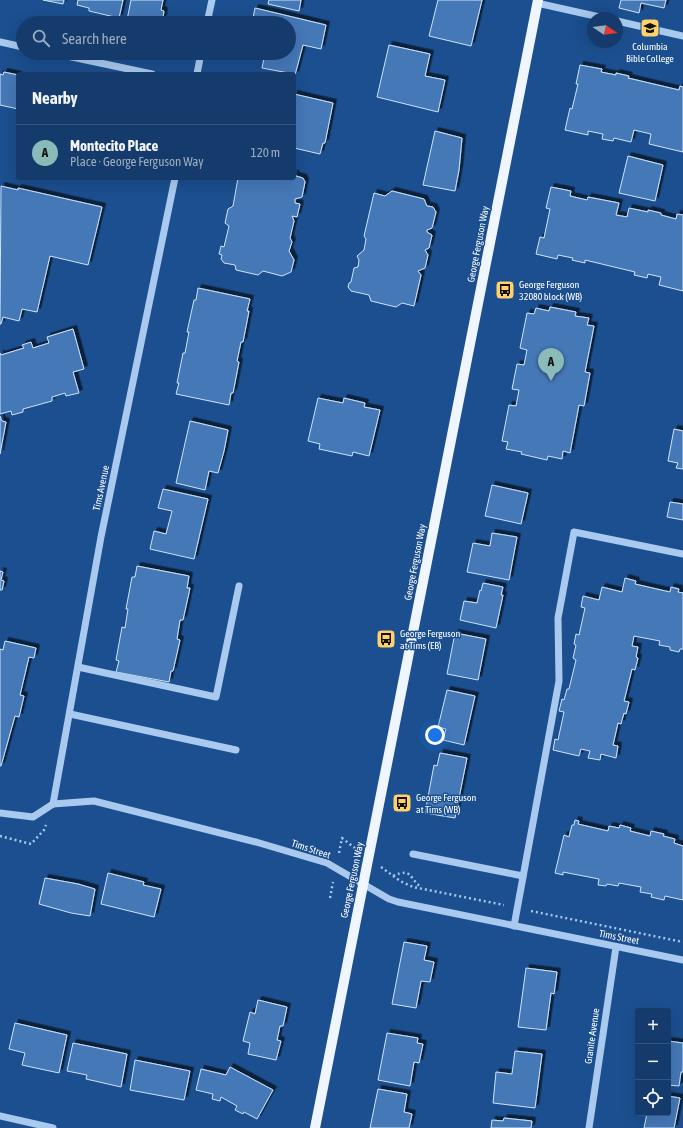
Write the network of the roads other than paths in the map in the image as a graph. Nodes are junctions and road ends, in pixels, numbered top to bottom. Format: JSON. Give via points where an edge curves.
{"nodes":[{"id":1,"x":212,"y":0,"type":"edge"},
{"id":2,"x":538,"y":1,"type":"edge"},
{"id":3,"x":587,"y":14,"type":"edge"},
{"id":4,"x":209,"y":16,"type":"edge"},
{"id":5,"x":623,"y":22,"type":"edge"},
{"id":6,"x":683,"y":36,"type":"edge"},
{"id":7,"x":0,"y":42,"type":"edge"},
{"id":8,"x":16,"y":45,"type":"edge"},
{"id":9,"x":86,"y":60,"type":"edge"},
{"id":10,"x":200,"y":60,"type":"edge"},
{"id":11,"x":143,"y":72,"type":"edge"},
{"id":12,"x":197,"y":72,"type":"edge"},
{"id":13,"x":175,"y":180,"type":"edge"},
{"id":14,"x":683,"y":554,"type":"edge"},
{"id":15,"x":239,"y":586,"type":"dead end"},
{"id":16,"x":78,"y":667,"type":"junction"},
{"id":17,"x":70,"y":714,"type":"junction"},
{"id":18,"x":236,"y":750,"type":"dead end"},
{"id":19,"x":53,"y":804,"type":"junction"},
{"id":20,"x":0,"y":813,"type":"edge"},
{"id":21,"x":413,"y":854,"type":"dead end"},
{"id":22,"x":523,"y":876,"type":"junction"},
{"id":23,"x":364,"y":885,"type":"junction"},
{"id":24,"x":514,"y":926,"type":"junction"},
{"id":25,"x":616,"y":947,"type":"junction"},
{"id":26,"x":683,"y":960,"type":"edge"},
{"id":27,"x":0,"y":1116,"type":"edge"},
{"id":28,"x":53,"y":1128,"type":"edge"},
{"id":29,"x":315,"y":1128,"type":"edge"},
{"id":30,"x":589,"y":1128,"type":"edge"}],
"edges":[{"from":1,"to":4,"type":"street"},
{"from":2,"to":3,"type":"street"},
{"from":2,"to":23,"type":"main road","name":"George Ferguson Way"},
{"from":5,"to":6,"type":"street"},
{"from":7,"to":8,"type":"street"},
{"from":9,"to":11,"type":"street"},
{"from":10,"to":12,"type":"street"},
{"from":13,"to":16,"type":"street","name":"Tims Avenue","via":[[101,537]]},
{"from":14,"to":22,"type":"street","via":[[574,532],[558,618],[559,681]]},
{"from":15,"to":16,"type":"street","via":[[216,697]]},
{"from":16,"to":17,"type":"street","name":"Tims Avenue"},
{"from":17,"to":18,"type":"street"},
{"from":17,"to":19,"type":"street","name":"Tims Avenue"},
{"from":19,"to":20,"type":"street","name":"Tims Street","via":[[33,817]]},
{"from":19,"to":23,"type":"street","name":"Tims Street","via":[[94,801],[256,842],[327,863]]},
{"from":21,"to":22,"type":"street"},
{"from":22,"to":24,"type":"street"},
{"from":23,"to":24,"type":"street","name":"Tims Street","via":[[398,902]]},
{"from":23,"to":29,"type":"main road","name":"George Ferguson Way"},
{"from":24,"to":25,"type":"street","name":"Tims Street"},
{"from":25,"to":26,"type":"street","name":"Tims Street"},
{"from":25,"to":30,"type":"street","name":"Granite Avenue"},
{"from":27,"to":28,"type":"street"}]}
